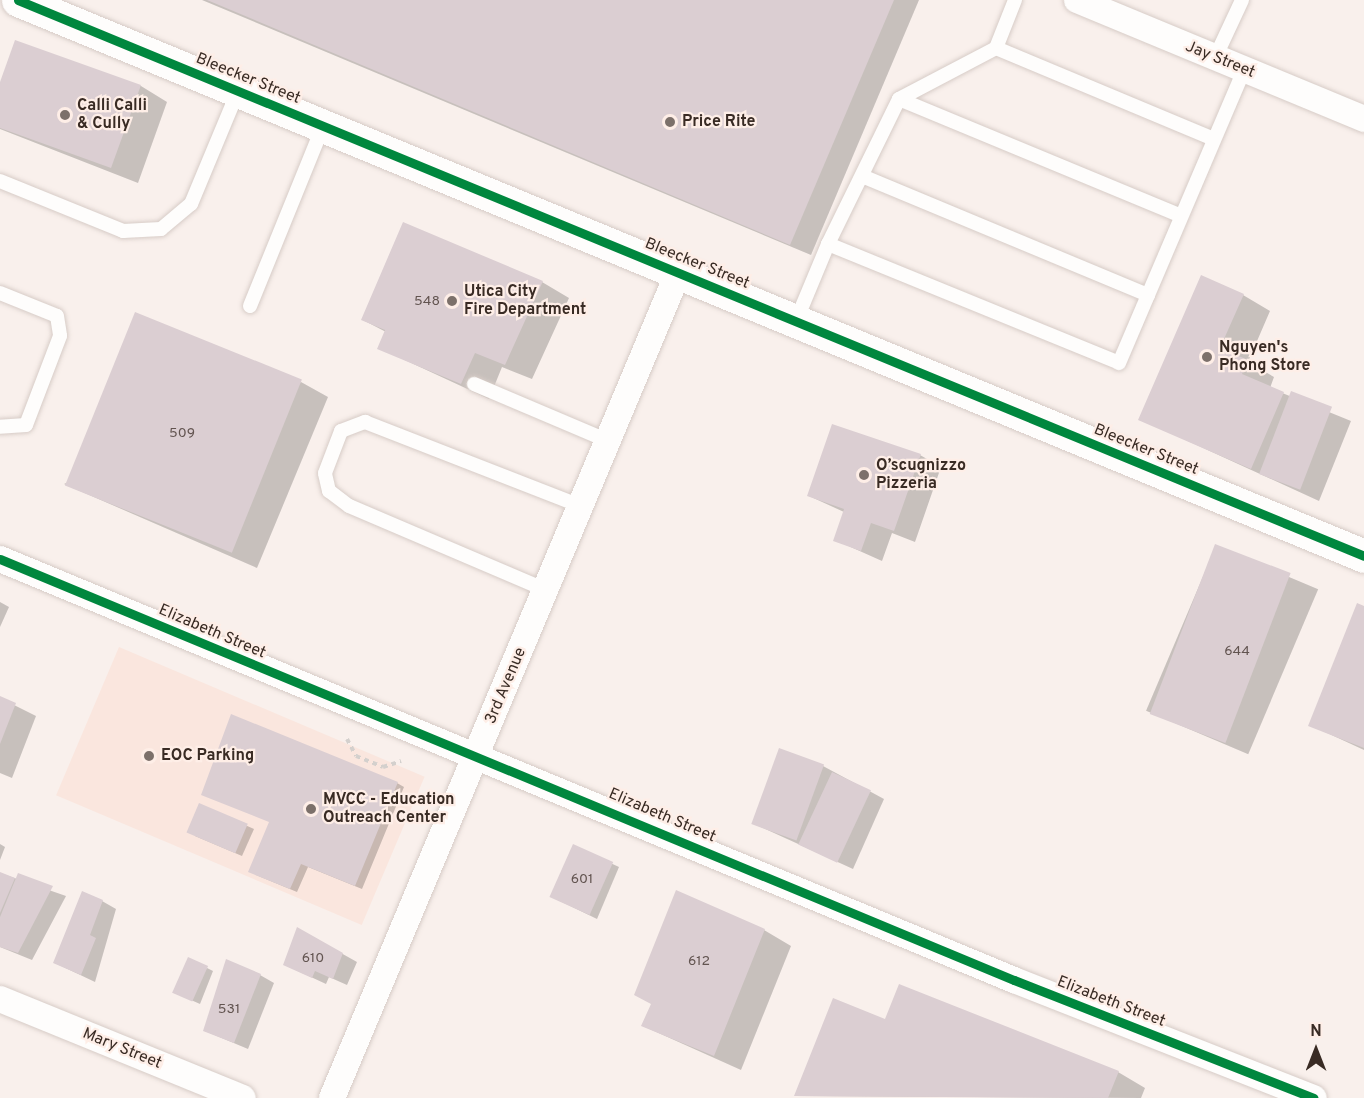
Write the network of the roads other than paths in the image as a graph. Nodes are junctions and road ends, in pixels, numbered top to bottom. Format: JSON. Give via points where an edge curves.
{"nodes":[{"id":1,"x":18,"y":0,"type":"edge"},
{"id":2,"x":1015,"y":0,"type":"edge"},
{"id":3,"x":1077,"y":0,"type":"edge"},
{"id":4,"x":1242,"y":0,"type":"edge"},
{"id":5,"x":996,"y":48,"type":"junction"},
{"id":6,"x":1215,"y":58,"type":"junction"},
{"id":7,"x":1244,"y":70,"type":"junction"},
{"id":8,"x":238,"y":91,"type":"junction"},
{"id":9,"x":899,"y":99,"type":"junction"},
{"id":10,"x":1364,"y":119,"type":"edge"},
{"id":11,"x":323,"y":126,"type":"junction"},
{"id":12,"x":1214,"y":139,"type":"junction"},
{"id":13,"x":862,"y":176,"type":"junction"},
{"id":14,"x":0,"y":181,"type":"edge"},
{"id":15,"x":1181,"y":216,"type":"junction"},
{"id":16,"x":828,"y":244,"type":"junction"},
{"id":17,"x":678,"y":273,"type":"junction"},
{"id":18,"x":0,"y":293,"type":"edge"},
{"id":19,"x":1148,"y":295,"type":"junction"},
{"id":20,"x":250,"y":306,"type":"dead end"},
{"id":21,"x":796,"y":321,"type":"junction"},
{"id":22,"x":474,"y":384,"type":"dead end"},
{"id":23,"x":0,"y":428,"type":"edge"},
{"id":24,"x":608,"y":441,"type":"junction"},
{"id":25,"x":581,"y":506,"type":"junction"},
{"id":26,"x":1364,"y":556,"type":"edge"},
{"id":27,"x":0,"y":559,"type":"edge"},
{"id":28,"x":546,"y":590,"type":"junction"},
{"id":29,"x":477,"y":755,"type":"junction"},
{"id":30,"x":0,"y":999,"type":"edge"},
{"id":31,"x":243,"y":1098,"type":"edge"},
{"id":32,"x":332,"y":1098,"type":"edge"},
{"id":33,"x":1314,"y":1098,"type":"edge"}],
"edges":[{"from":1,"to":8,"type":"street","name":"Bleecker Street"},
{"from":2,"to":5,"type":"lane"},
{"from":3,"to":6,"type":"street","name":"Jay Street"},
{"from":4,"to":6,"type":"lane"},
{"from":5,"to":9,"type":"lane"},
{"from":5,"to":12,"type":"lane"},
{"from":6,"to":7,"type":"street","name":"Jay Street"},
{"from":7,"to":10,"type":"street","name":"Jay Street"},
{"from":7,"to":12,"type":"lane"},
{"from":8,"to":11,"type":"street","name":"Bleecker Street"},
{"from":8,"to":14,"type":"lane","via":[[190,204],[161,229],[123,231]]},
{"from":9,"to":13,"type":"lane"},
{"from":9,"to":15,"type":"lane"},
{"from":11,"to":17,"type":"street","name":"Bleecker Street"},
{"from":11,"to":20,"type":"lane"},
{"from":12,"to":15,"type":"lane"},
{"from":13,"to":16,"type":"lane"},
{"from":13,"to":19,"type":"lane"},
{"from":15,"to":19,"type":"lane"},
{"from":16,"to":19,"type":"lane","via":[[1119,363]]},
{"from":16,"to":21,"type":"lane"},
{"from":17,"to":21,"type":"street","name":"Bleecker Street"},
{"from":17,"to":24,"type":"street","name":"3rd Avenue"},
{"from":18,"to":23,"type":"lane","via":[[57,316],[60,336],[26,425]]},
{"from":21,"to":26,"type":"street","name":"Bleecker Street"},
{"from":22,"to":24,"type":"lane"},
{"from":24,"to":25,"type":"street","name":"3rd Avenue"},
{"from":25,"to":28,"type":"street","name":"3rd Avenue"},
{"from":25,"to":28,"type":"lane","via":[[365,422],[341,431],[325,473],[329,491],[349,506]]},
{"from":27,"to":29,"type":"street","name":"Elizabeth Street"},
{"from":28,"to":29,"type":"street","name":"3rd Avenue"},
{"from":29,"to":32,"type":"street","name":"3rd Avenue"},
{"from":29,"to":33,"type":"street","name":"Elizabeth Street","via":[[1014,980]]},
{"from":30,"to":31,"type":"street","name":"Mary Street"}]}
